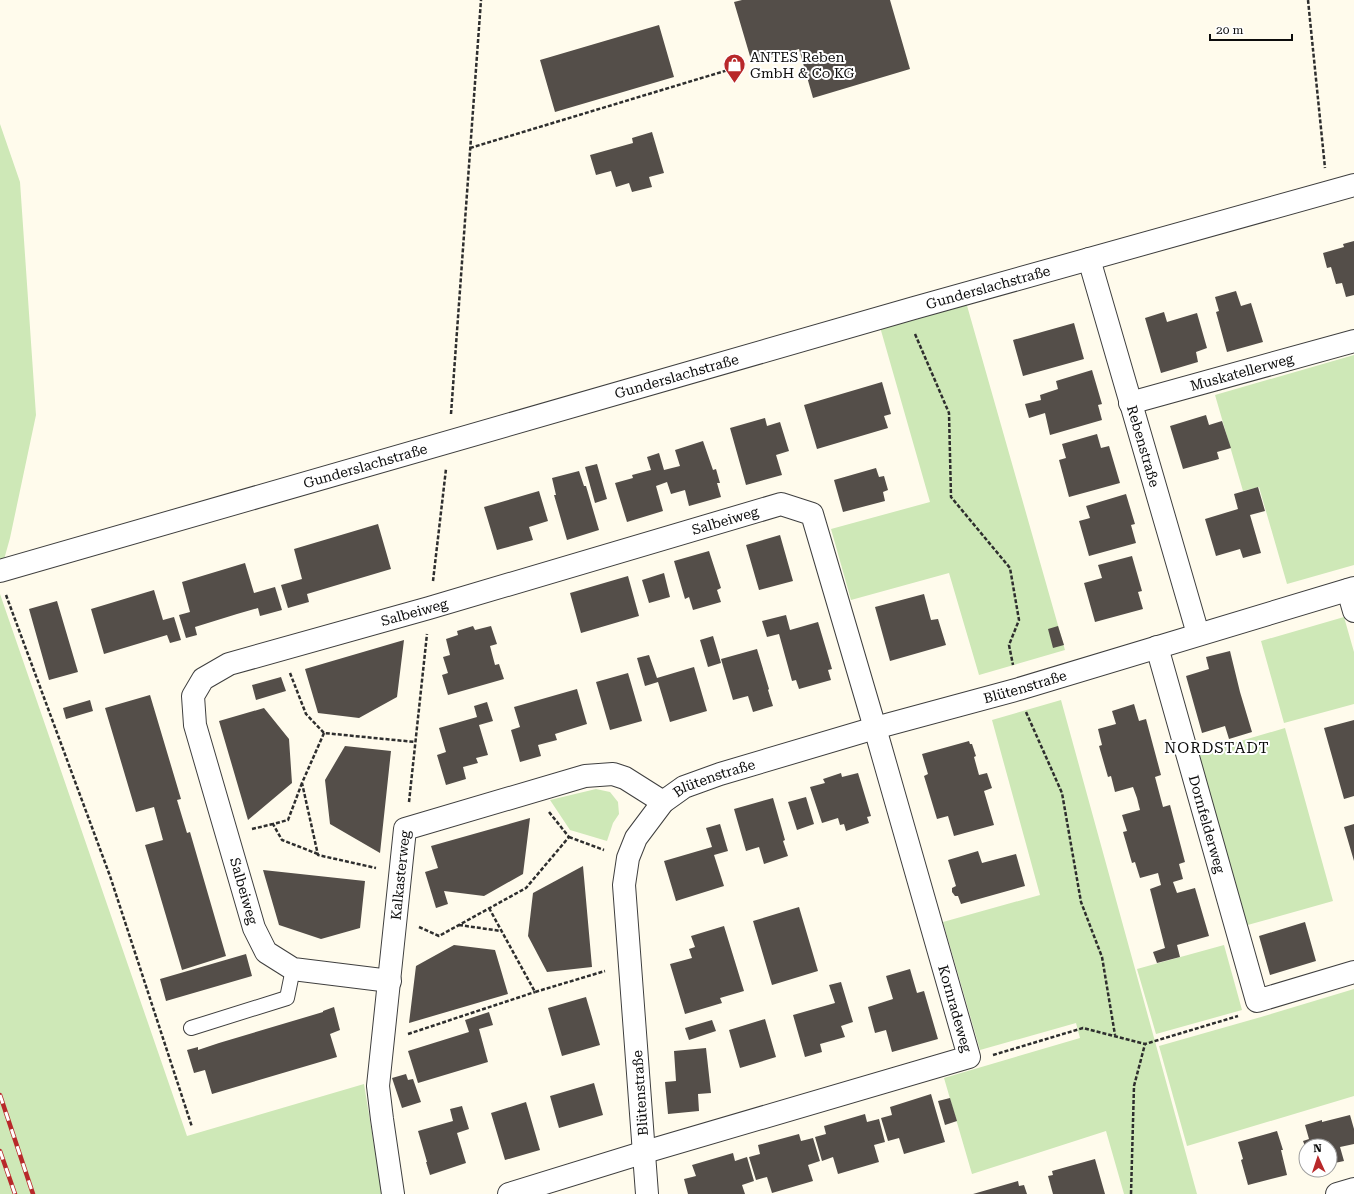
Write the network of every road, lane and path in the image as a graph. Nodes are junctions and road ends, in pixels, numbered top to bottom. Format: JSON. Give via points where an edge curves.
{"nodes":[{"id":1,"x":481,"y":0,"type":"edge"},
{"id":2,"x":1308,"y":0,"type":"edge"},
{"id":3,"x":738,"y":67,"type":"dead end"},
{"id":4,"x":470,"y":148,"type":"junction"},
{"id":5,"x":1354,"y":185,"type":"edge"},
{"id":6,"x":1330,"y":192,"type":"junction"},
{"id":7,"x":1089,"y":258,"type":"junction"},
{"id":8,"x":1354,"y":341,"type":"edge"},
{"id":9,"x":1130,"y":404,"type":"junction"},
{"id":10,"x":449,"y":441,"type":"junction"},
{"id":11,"x":0,"y":571,"type":"edge"},
{"id":12,"x":1351,"y":589,"type":"edge"},
{"id":13,"x":6,"y":594,"type":"dead end"},
{"id":14,"x":1354,"y":611,"type":"edge"},
{"id":15,"x":1198,"y":634,"type":"junction"},
{"id":16,"x":1156,"y":647,"type":"junction"},
{"id":17,"x":280,"y":649,"type":"junction"},
{"id":18,"x":875,"y":728,"type":"junction"},
{"id":19,"x":324,"y":733,"type":"junction"},
{"id":20,"x":415,"y":742,"type":"dead end"},
{"id":21,"x":302,"y":783,"type":"junction"},
{"id":22,"x":532,"y":791,"type":"junction"},
{"id":23,"x":663,"y":802,"type":"junction"},
{"id":24,"x":569,"y":837,"type":"junction"},
{"id":25,"x":318,"y":855,"type":"junction"},
{"id":26,"x":628,"y":858,"type":"junction"},
{"id":27,"x":401,"y":874,"type":"junction"},
{"id":28,"x":489,"y":908,"type":"junction"},
{"id":29,"x":397,"y":918,"type":"junction"},
{"id":30,"x":458,"y":925,"type":"junction"},
{"id":31,"x":501,"y":931,"type":"junction"},
{"id":32,"x":630,"y":963,"type":"junction"},
{"id":33,"x":293,"y":969,"type":"junction"},
{"id":34,"x":1354,"y":972,"type":"edge"},
{"id":35,"x":390,"y":981,"type":"junction"},
{"id":36,"x":535,"y":992,"type":"junction"},
{"id":37,"x":1257,"y":1001,"type":"junction"},
{"id":38,"x":191,"y":1028,"type":"dead end"},
{"id":39,"x":384,"y":1042,"type":"junction"},
{"id":40,"x":1145,"y":1044,"type":"junction"},
{"id":41,"x":990,"y":1056,"type":"dead end"},
{"id":42,"x":192,"y":1127,"type":"dead end"},
{"id":43,"x":645,"y":1152,"type":"junction"},
{"id":44,"x":1354,"y":1190,"type":"edge"},
{"id":45,"x":394,"y":1194,"type":"edge"},
{"id":46,"x":509,"y":1194,"type":"edge"},
{"id":47,"x":647,"y":1194,"type":"edge"},
{"id":48,"x":1131,"y":1194,"type":"edge"},
{"id":49,"x":1337,"y":1194,"type":"edge"}],
"edges":[{"from":1,"to":4,"type":"path"},
{"from":2,"to":6,"type":"path"},
{"from":3,"to":4,"type":"path"},
{"from":4,"to":10,"type":"path"},
{"from":5,"to":6,"type":"street","name":"Gunderslachstraße"},
{"from":6,"to":7,"type":"street","name":"Gunderslachstraße"},
{"from":7,"to":9,"type":"street","name":"Rebenstraße"},
{"from":7,"to":10,"type":"street","name":"Gunderslachstraße"},
{"from":8,"to":9,"type":"street","name":"Muskatellerweg"},
{"from":9,"to":15,"type":"street","name":"Rebenstraße"},
{"from":10,"to":11,"type":"street","name":"Gunderslachstraße"},
{"from":12,"to":14,"type":"street"},
{"from":12,"to":15,"type":"street"},
{"from":13,"to":42,"type":"path","via":[[110,876]]},
{"from":15,"to":16,"type":"street"},
{"from":16,"to":18,"type":"street","name":"Blütenstraße"},
{"from":16,"to":37,"type":"street","name":"Dornfelderweg"},
{"from":17,"to":18,"type":"street","name":"Salbeiweg","via":[[429,608],[781,504],[812,514]]},
{"from":17,"to":19,"type":"path","via":[[306,714]]},
{"from":17,"to":33,"type":"street","name":"Salbeiweg","via":[[229,664],[203,679],[193,696],[195,725],[254,928],[266,952]]},
{"from":18,"to":23,"type":"street","name":"Blütenstraße","via":[[720,774],[684,787]]},
{"from":18,"to":43,"type":"street","name":"Kornradeweg","via":[[969,1057]]},
{"from":19,"to":20,"type":"path"},
{"from":19,"to":21,"type":"path"},
{"from":21,"to":25,"type":"path"},
{"from":21,"to":25,"type":"path","via":[[288,820],[273,824],[282,840]]},
{"from":22,"to":23,"type":"street","name":"Kalkasterweg","via":[[584,776],[613,774],[625,778]]},
{"from":22,"to":24,"type":"path"},
{"from":22,"to":27,"type":"street","name":"Kalkasterweg","via":[[405,829]]},
{"from":23,"to":26,"type":"street","name":"Blütenstraße","via":[[636,838]]},
{"from":24,"to":26,"type":"path"},
{"from":24,"to":28,"type":"path","via":[[526,888]]},
{"from":25,"to":27,"type":"path"},
{"from":26,"to":32,"type":"street","name":"Blütenstraße","via":[[624,885]]},
{"from":27,"to":29,"type":"street","name":"Kalkasterweg"},
{"from":28,"to":30,"type":"path"},
{"from":28,"to":31,"type":"path"},
{"from":29,"to":30,"type":"path","via":[[439,936]]},
{"from":29,"to":35,"type":"street","name":"Kalkasterweg"},
{"from":30,"to":31,"type":"path"},
{"from":31,"to":36,"type":"path"},
{"from":32,"to":36,"type":"path"},
{"from":32,"to":43,"type":"street","name":"Blütenstraße"},
{"from":33,"to":35,"type":"street","name":"Salbeiweg"},
{"from":33,"to":38,"type":"lane","via":[[287,998]]},
{"from":34,"to":37,"type":"street"},
{"from":35,"to":39,"type":"street","name":"Kalkasterweg"},
{"from":36,"to":39,"type":"path"},
{"from":37,"to":40,"type":"path","via":[[1243,1014]]},
{"from":39,"to":45,"type":"street","name":"Kalkasterweg","via":[[378,1086]]},
{"from":40,"to":41,"type":"path","via":[[1083,1028]]},
{"from":40,"to":48,"type":"path","via":[[1134,1086]]},
{"from":43,"to":46,"type":"street"},
{"from":43,"to":47,"type":"street","name":"Blütenstraße"},
{"from":44,"to":49,"type":"street"}]}
